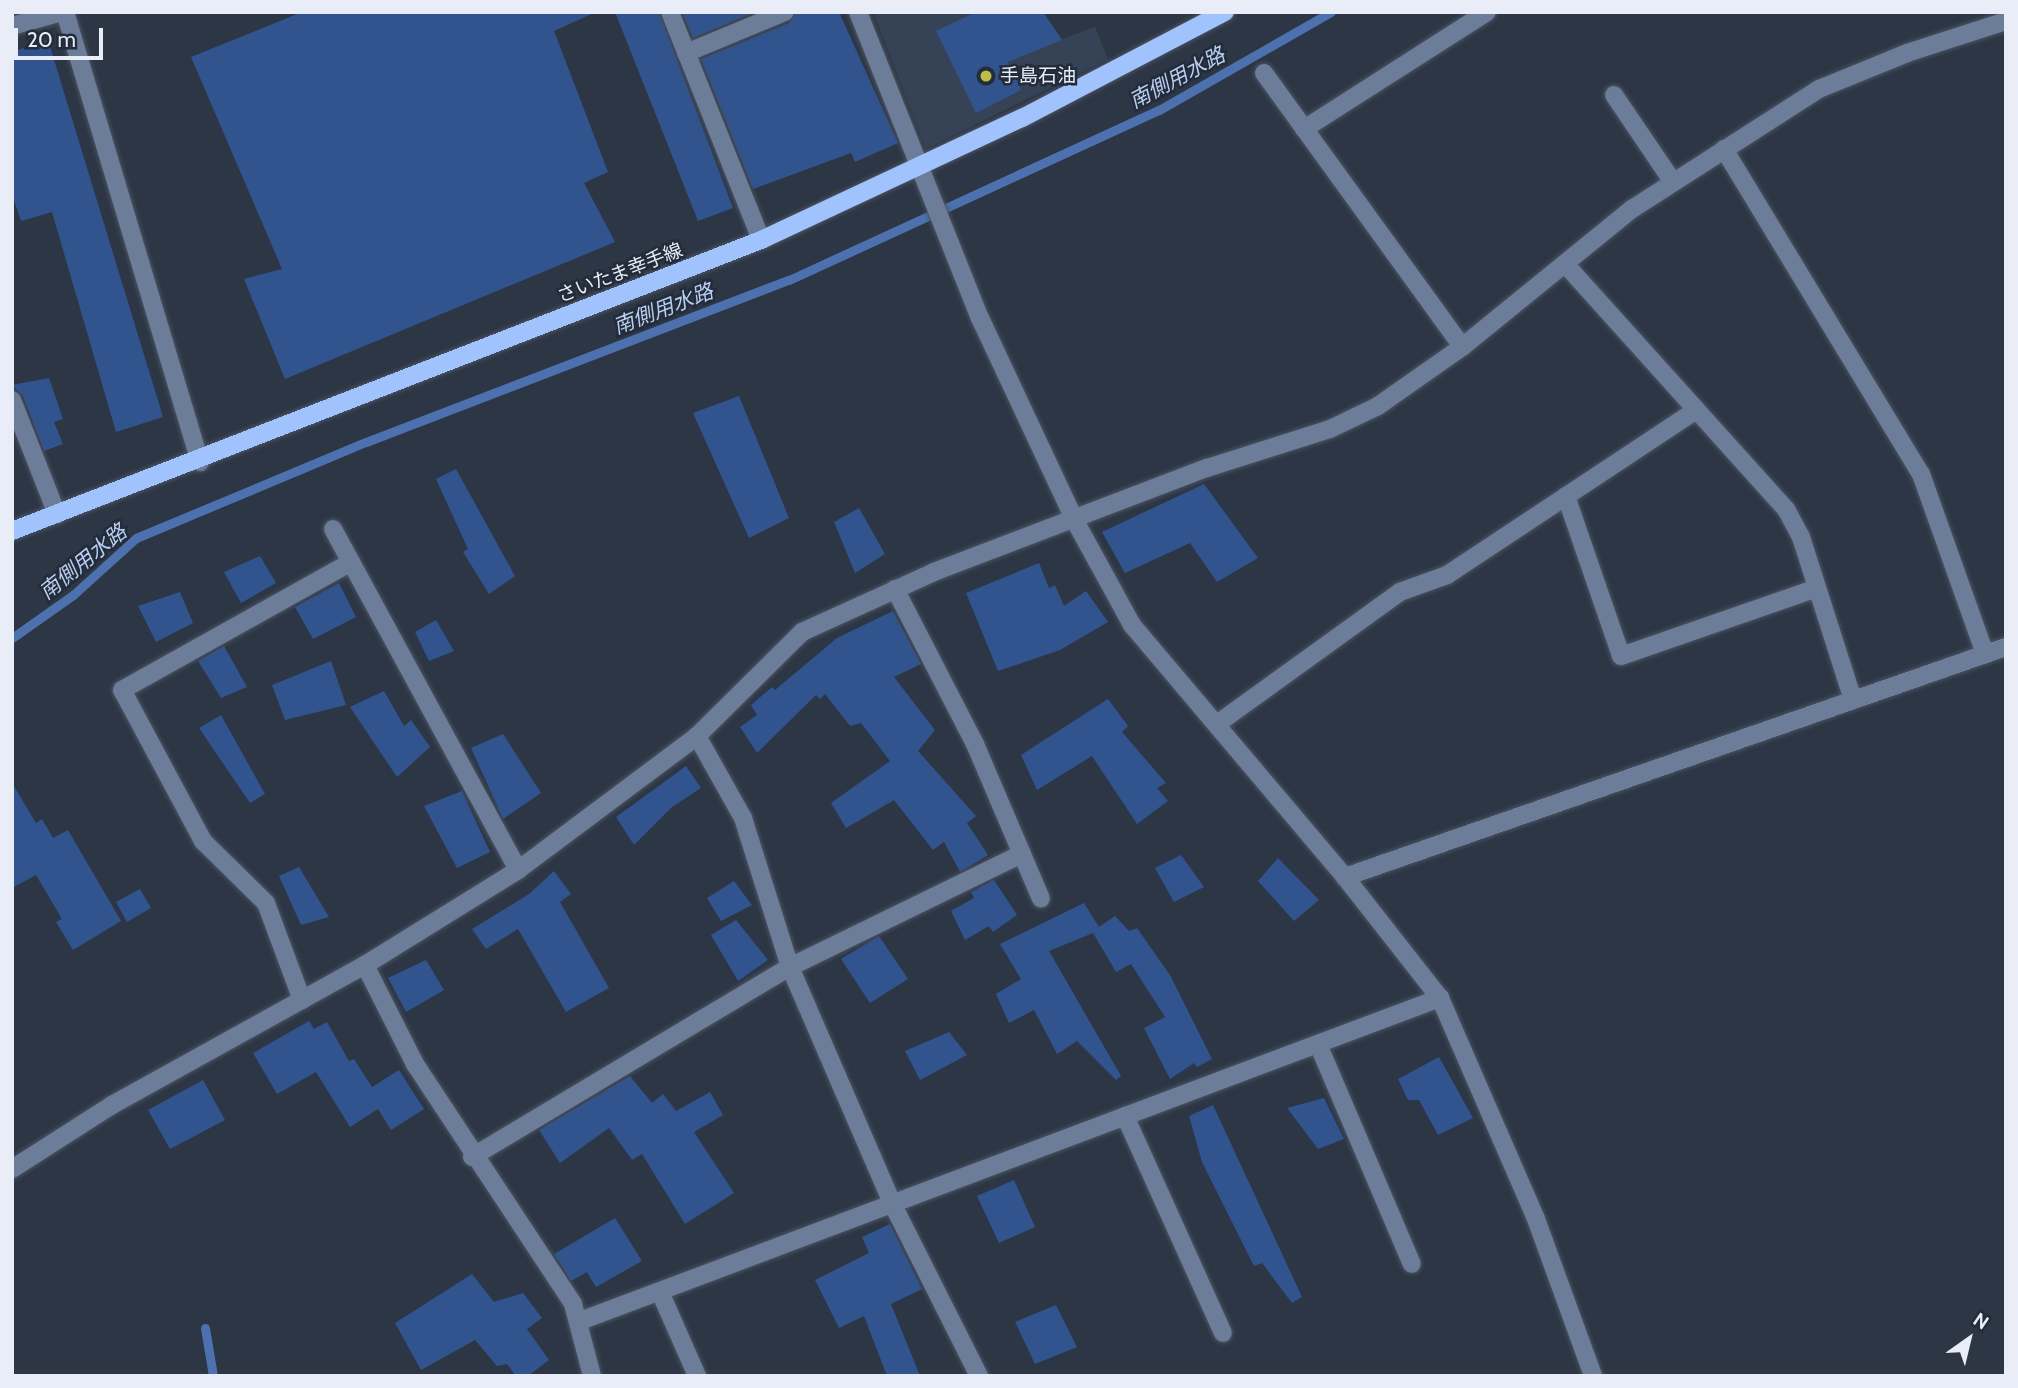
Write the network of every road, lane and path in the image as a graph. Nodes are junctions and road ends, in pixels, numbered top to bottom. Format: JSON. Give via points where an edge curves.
{"nodes":[{"id":1,"x":64,"y":12,"type":"edge"},
{"id":2,"x":670,"y":12,"type":"edge"},
{"id":3,"x":785,"y":12,"type":"edge"},
{"id":4,"x":858,"y":12,"type":"edge"},
{"id":5,"x":1225,"y":12,"type":"edge"},
{"id":6,"x":1487,"y":12,"type":"edge"},
{"id":7,"x":2006,"y":21,"type":"edge"},
{"id":8,"x":12,"y":26,"type":"edge"},
{"id":9,"x":686,"y":53,"type":"junction"},
{"id":10,"x":1264,"y":73,"type":"dead end"},
{"id":11,"x":1614,"y":95,"type":"dead end"},
{"id":12,"x":1304,"y":129,"type":"junction"},
{"id":13,"x":1724,"y":149,"type":"junction"},
{"id":14,"x":918,"y":168,"type":"junction"},
{"id":15,"x":1673,"y":182,"type":"junction"},
{"id":16,"x":761,"y":240,"type":"junction"},
{"id":17,"x":1566,"y":265,"type":"junction"},
{"id":18,"x":1462,"y":347,"type":"junction"},
{"id":19,"x":12,"y":400,"type":"edge"},
{"id":20,"x":1696,"y":410,"type":"junction"},
{"id":21,"x":200,"y":461,"type":"junction"},
{"id":22,"x":1566,"y":496,"type":"junction"},
{"id":23,"x":57,"y":514,"type":"junction"},
{"id":24,"x":1074,"y":519,"type":"junction"},
{"id":25,"x":333,"y":529,"type":"dead end"},
{"id":26,"x":12,"y":531,"type":"edge"},
{"id":27,"x":351,"y":562,"type":"junction"},
{"id":28,"x":1817,"y":588,"type":"junction"},
{"id":29,"x":895,"y":589,"type":"junction"},
{"id":30,"x":2006,"y":647,"type":"edge"},
{"id":31,"x":1985,"y":654,"type":"junction"},
{"id":32,"x":1853,"y":700,"type":"junction"},
{"id":33,"x":1217,"y":724,"type":"junction"},
{"id":34,"x":696,"y":736,"type":"junction"},
{"id":35,"x":1022,"y":854,"type":"junction"},
{"id":36,"x":518,"y":870,"type":"junction"},
{"id":37,"x":1345,"y":877,"type":"junction"},
{"id":38,"x":1041,"y":899,"type":"dead end"},
{"id":39,"x":365,"y":965,"type":"junction"},
{"id":40,"x":790,"y":967,"type":"junction"},
{"id":41,"x":1440,"y":998,"type":"junction"},
{"id":42,"x":302,"y":1000,"type":"junction"},
{"id":43,"x":1318,"y":1044,"type":"junction"},
{"id":44,"x":1125,"y":1116,"type":"junction"},
{"id":45,"x":472,"y":1157,"type":"junction"},
{"id":46,"x":12,"y":1170,"type":"edge"},
{"id":47,"x":892,"y":1203,"type":"junction"},
{"id":48,"x":1412,"y":1264,"type":"dead end"},
{"id":49,"x":660,"y":1292,"type":"junction"},
{"id":50,"x":580,"y":1321,"type":"junction"},
{"id":51,"x":1223,"y":1333,"type":"dead end"},
{"id":52,"x":592,"y":1376,"type":"edge"},
{"id":53,"x":697,"y":1376,"type":"edge"},
{"id":54,"x":979,"y":1376,"type":"edge"},
{"id":55,"x":1594,"y":1376,"type":"edge"}],
"edges":[{"from":1,"to":8,"type":"street"},
{"from":1,"to":21,"type":"street"},
{"from":2,"to":9,"type":"street"},
{"from":3,"to":9,"type":"street"},
{"from":4,"to":14,"type":"street"},
{"from":5,"to":14,"type":"main road","name":"さいたま幸手線"},
{"from":6,"to":12,"type":"street"},
{"from":7,"to":13,"type":"street","via":[[1907,53],[1819,89]]},
{"from":9,"to":16,"type":"street"},
{"from":10,"to":12,"type":"street"},
{"from":11,"to":15,"type":"street"},
{"from":12,"to":18,"type":"street"},
{"from":13,"to":15,"type":"street"},
{"from":13,"to":31,"type":"street","via":[[1921,474]]},
{"from":14,"to":16,"type":"main road","name":"さいたま幸手線"},
{"from":14,"to":24,"type":"street","via":[[980,318]]},
{"from":15,"to":17,"type":"street","via":[[1632,209]]},
{"from":16,"to":21,"type":"main road","name":"さいたま幸手線"},
{"from":17,"to":18,"type":"street"},
{"from":17,"to":20,"type":"street"},
{"from":18,"to":24,"type":"street","via":[[1378,406],[1330,429],[1207,468]]},
{"from":19,"to":23,"type":"street"},
{"from":20,"to":22,"type":"street"},
{"from":20,"to":28,"type":"street","via":[[1786,509],[1801,537]]},
{"from":21,"to":23,"type":"main road","name":"さいたま幸手線"},
{"from":22,"to":28,"type":"street","via":[[1620,656]]},
{"from":22,"to":33,"type":"street","via":[[1447,575],[1400,592]]},
{"from":23,"to":26,"type":"main road","name":"さいたま幸手線"},
{"from":24,"to":29,"type":"street"},
{"from":24,"to":33,"type":"street","via":[[1132,625]]},
{"from":25,"to":27,"type":"street"},
{"from":27,"to":36,"type":"street"},
{"from":27,"to":42,"type":"street","via":[[122,690],[203,841],[265,903]]},
{"from":28,"to":32,"type":"street"},
{"from":29,"to":34,"type":"street","via":[[802,632]]},
{"from":29,"to":35,"type":"street","via":[[975,744]]},
{"from":30,"to":31,"type":"street"},
{"from":31,"to":32,"type":"street"},
{"from":32,"to":37,"type":"street"},
{"from":33,"to":37,"type":"street"},
{"from":34,"to":36,"type":"street"},
{"from":34,"to":40,"type":"street","via":[[743,818]]},
{"from":35,"to":38,"type":"street"},
{"from":35,"to":40,"type":"street"},
{"from":36,"to":39,"type":"street"},
{"from":37,"to":41,"type":"street"},
{"from":39,"to":42,"type":"street"},
{"from":39,"to":45,"type":"street","via":[[415,1064]]},
{"from":40,"to":45,"type":"street"},
{"from":40,"to":47,"type":"street"},
{"from":41,"to":43,"type":"street"},
{"from":41,"to":55,"type":"street","via":[[1536,1219]]},
{"from":42,"to":46,"type":"street","via":[[112,1105]]},
{"from":43,"to":44,"type":"street"},
{"from":43,"to":48,"type":"street"},
{"from":44,"to":47,"type":"street"},
{"from":44,"to":51,"type":"street"},
{"from":45,"to":50,"type":"street"},
{"from":47,"to":49,"type":"street"},
{"from":47,"to":54,"type":"street"},
{"from":49,"to":50,"type":"street"},
{"from":49,"to":53,"type":"street"},
{"from":50,"to":52,"type":"street"}]}
